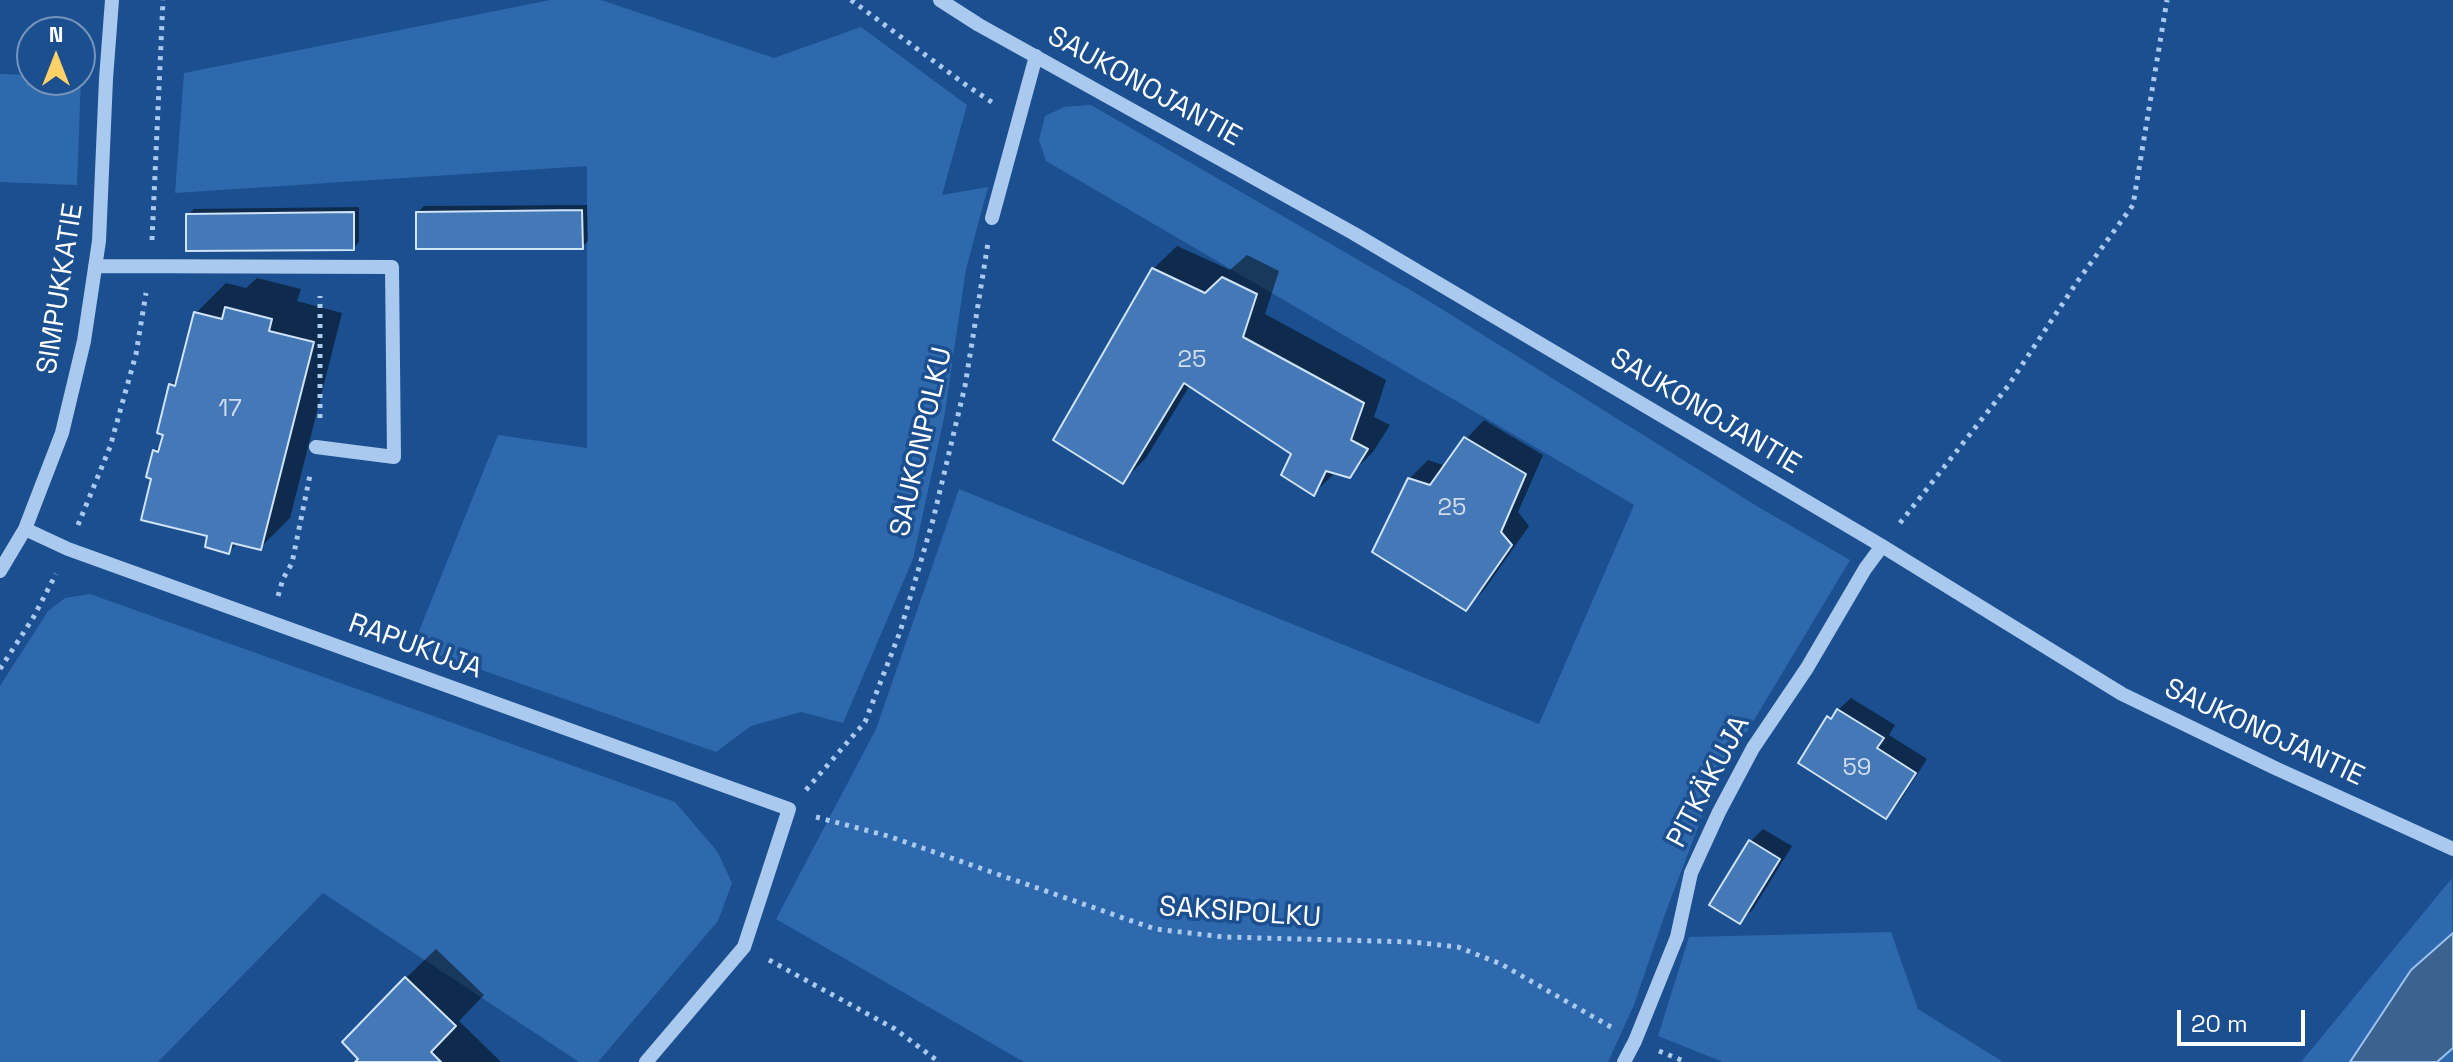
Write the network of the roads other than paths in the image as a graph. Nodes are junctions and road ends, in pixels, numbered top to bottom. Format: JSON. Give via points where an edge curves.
{"nodes":[{"id":1,"x":112,"y":0,"type":"edge"},
{"id":2,"x":940,"y":0,"type":"edge"},
{"id":3,"x":1036,"y":56,"type":"junction"},
{"id":4,"x":992,"y":218,"type":"road end"},
{"id":5,"x":95,"y":266,"type":"junction"},
{"id":6,"x":316,"y":447,"type":"dead end"},
{"id":7,"x":25,"y":529,"type":"junction"},
{"id":8,"x":1882,"y":546,"type":"junction"},
{"id":9,"x":0,"y":571,"type":"edge"},
{"id":10,"x":2453,"y":849,"type":"edge"},
{"id":11,"x":646,"y":1062,"type":"edge"},
{"id":12,"x":1624,"y":1062,"type":"edge"}],
"edges":[{"from":1,"to":5,"type":"street","name":"SIMPUKKATIE"},
{"from":2,"to":3,"type":"street","name":"SAUKONOJANTIE"},
{"from":3,"to":4,"type":"street"},
{"from":3,"to":8,"type":"street","name":"SAUKONOJANTIE","via":[[1353,233]]},
{"from":5,"to":6,"type":"street","via":[[392,267],[394,457]]},
{"from":5,"to":7,"type":"street","name":"SIMPUKKATIE","via":[[62,433]]},
{"from":7,"to":9,"type":"street","name":"SIMPUKKATIE"},
{"from":7,"to":11,"type":"street","name":"RAPUKUJA","via":[[789,809],[744,947]]},
{"from":8,"to":10,"type":"street","name":"SAUKONOJANTIE","via":[[2122,694]]},
{"from":8,"to":12,"type":"street","name":"PITKÄKUJA","via":[[1753,748],[1719,812],[1691,873],[1677,937]]}]}
